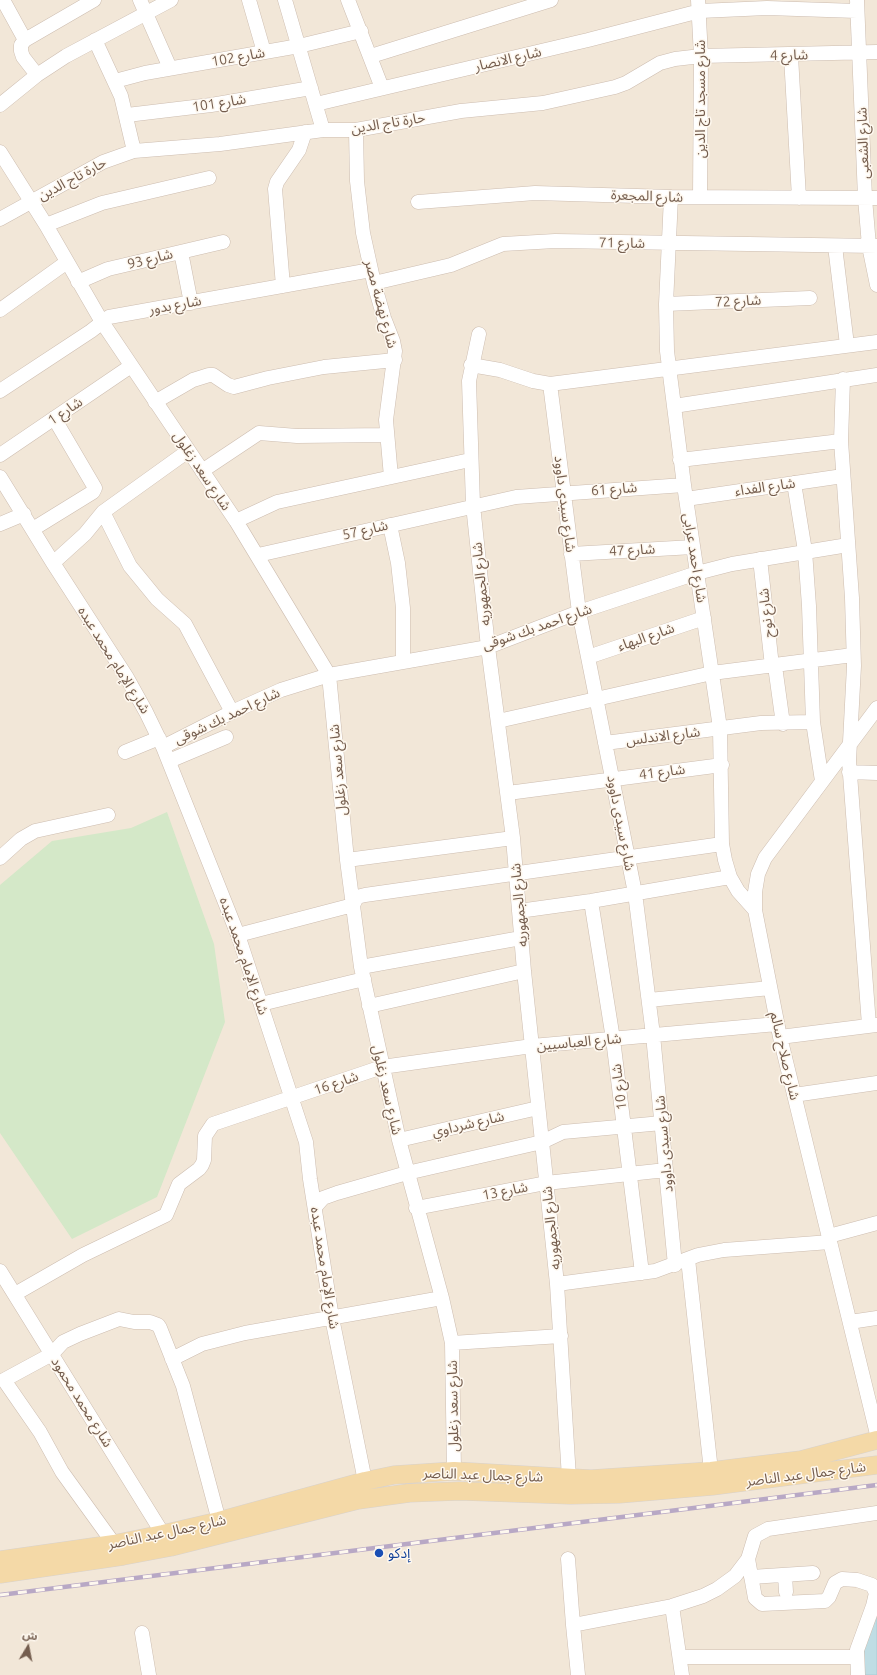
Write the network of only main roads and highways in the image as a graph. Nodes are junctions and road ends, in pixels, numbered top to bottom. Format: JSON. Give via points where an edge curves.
{"nodes":[{"id":1,"x":877,"y":1440,"type":"edge"},
{"id":2,"x":877,"y":1465,"type":"edge"},
{"id":3,"x":0,"y":1560,"type":"edge"},
{"id":4,"x":0,"y":1574,"type":"edge"}],
"edges":[{"from":1,"to":3,"type":"main road","name":"شارع جمال عبد الناصر","via":[[801,1460],[710,1471],[616,1478],[569,1478],[454,1471],[409,1474],[365,1481],[163,1534],[114,1544]]},
{"from":2,"to":4,"type":"main road","name":"شارع جمال عبد الناصر","via":[[712,1486],[613,1494],[460,1491],[409,1493],[358,1500],[171,1547]]}]}
